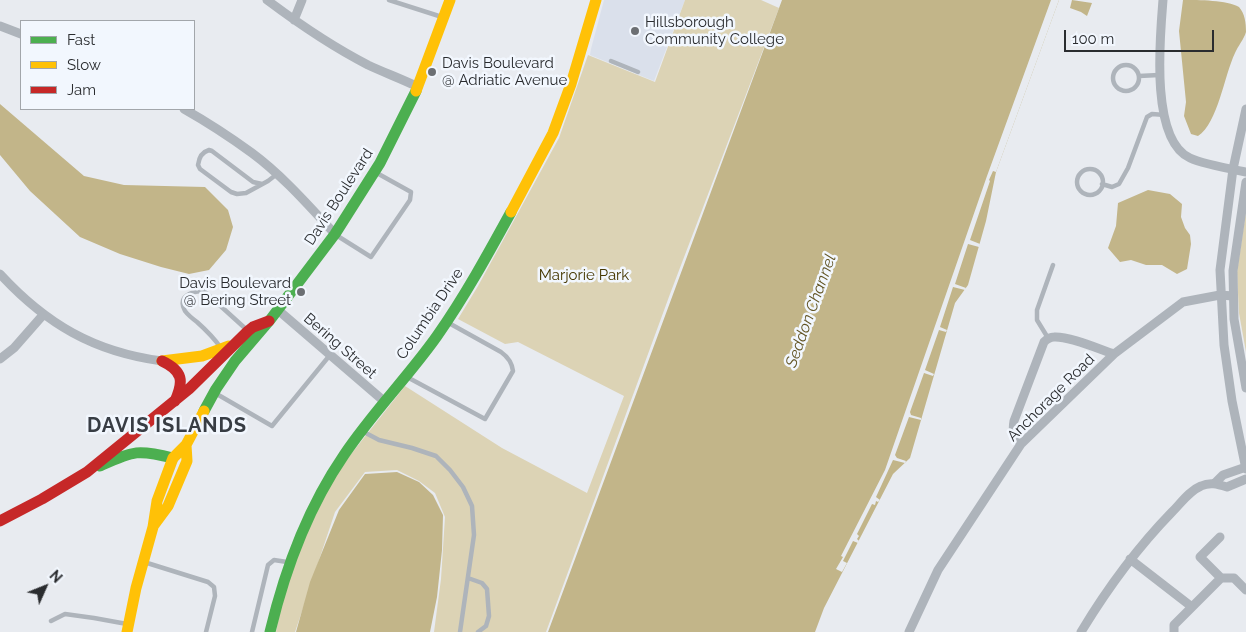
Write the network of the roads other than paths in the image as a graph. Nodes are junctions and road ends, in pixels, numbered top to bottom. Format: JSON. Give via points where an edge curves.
{"nodes":[{"id":1,"x":267,"y":0,"type":"edge"},
{"id":2,"x":302,"y":0,"type":"edge"},
{"id":3,"x":389,"y":0,"type":"edge"},
{"id":4,"x":450,"y":0,"type":"edge"},
{"id":5,"x":596,"y":0,"type":"edge"},
{"id":6,"x":1163,"y":0,"type":"edge"},
{"id":7,"x":444,"y":18,"type":"junction"},
{"id":8,"x":294,"y":20,"type":"junction"},
{"id":9,"x":0,"y":26,"type":"edge"},
{"id":10,"x":20,"y":34,"type":"edge"},
{"id":11,"x":611,"y":61,"type":"dead end"},
{"id":12,"x":638,"y":72,"type":"dead end"},
{"id":13,"x":1159,"y":75,"type":"junction"},
{"id":14,"x":1139,"y":76,"type":"junction"},
{"id":15,"x":418,"y":86,"type":"junction"},
{"id":16,"x":186,"y":110,"type":"edge"},
{"id":17,"x":1246,"y":111,"type":"edge"},
{"id":18,"x":1165,"y":115,"type":"junction"},
{"id":19,"x":1233,"y":169,"type":"junction"},
{"id":20,"x":375,"y":172,"type":"junction"},
{"id":21,"x":1246,"y":172,"type":"edge"},
{"id":22,"x":277,"y":174,"type":"junction"},
{"id":23,"x":1246,"y":182,"type":"edge"},
{"id":24,"x":262,"y":184,"type":"junction"},
{"id":25,"x":1102,"y":184,"type":"junction"},
{"id":26,"x":335,"y":234,"type":"junction"},
{"id":27,"x":1053,"y":265,"type":"dead end"},
{"id":28,"x":0,"y":274,"type":"edge"},
{"id":29,"x":1220,"y":295,"type":"junction"},
{"id":30,"x":1234,"y":296,"type":"junction"},
{"id":31,"x":278,"y":310,"type":"junction"},
{"id":32,"x":43,"y":315,"type":"junction"},
{"id":33,"x":447,"y":322,"type":"junction"},
{"id":34,"x":252,"y":334,"type":"junction"},
{"id":35,"x":1048,"y":338,"type":"junction"},
{"id":36,"x":224,"y":351,"type":"junction"},
{"id":37,"x":1114,"y":354,"type":"junction"},
{"id":38,"x":330,"y":355,"type":"junction"},
{"id":39,"x":0,"y":359,"type":"edge"},
{"id":40,"x":162,"y":361,"type":"junction"},
{"id":41,"x":235,"y":361,"type":"junction"},
{"id":42,"x":406,"y":376,"type":"junction"},
{"id":43,"x":1246,"y":388,"type":"edge"},
{"id":44,"x":215,"y":391,"type":"junction"},
{"id":45,"x":174,"y":402,"type":"junction"},
{"id":46,"x":385,"y":402,"type":"junction"},
{"id":47,"x":361,"y":430,"type":"junction"},
{"id":48,"x":1021,"y":444,"type":"junction"},
{"id":49,"x":186,"y":445,"type":"junction"},
{"id":50,"x":173,"y":458,"type":"junction"},
{"id":51,"x":1246,"y":468,"type":"edge"},
{"id":52,"x":87,"y":472,"type":"junction"},
{"id":53,"x":1246,"y":479,"type":"edge"},
{"id":54,"x":1215,"y":483,"type":"junction"},
{"id":55,"x":0,"y":521,"type":"edge"},
{"id":56,"x":153,"y":527,"type":"junction"},
{"id":57,"x":1220,"y":537,"type":"dead end"},
{"id":58,"x":1130,"y":559,"type":"junction"},
{"id":59,"x":143,"y":561,"type":"junction"},
{"id":60,"x":289,"y":562,"type":"junction"},
{"id":61,"x":468,"y":578,"type":"junction"},
{"id":62,"x":1221,"y":578,"type":"junction"},
{"id":63,"x":1246,"y":590,"type":"edge"},
{"id":64,"x":1192,"y":607,"type":"junction"},
{"id":65,"x":51,"y":621,"type":"dead end"},
{"id":66,"x":128,"y":628,"type":"edge"},
{"id":67,"x":206,"y":632,"type":"edge"},
{"id":68,"x":252,"y":632,"type":"edge"},
{"id":69,"x":270,"y":632,"type":"edge"},
{"id":70,"x":460,"y":632,"type":"edge"},
{"id":71,"x":478,"y":632,"type":"edge"},
{"id":72,"x":909,"y":632,"type":"edge"},
{"id":73,"x":1081,"y":632,"type":"edge"},
{"id":74,"x":1174,"y":632,"type":"edge"}],
"edges":[{"from":1,"to":8,"type":"street"},
{"from":2,"to":8,"type":"street"},
{"from":3,"to":7,"type":"lane"},
{"from":4,"to":7,"type":"street","name":"Davis Boulevard"},
{"from":5,"to":33,"type":"street","name":"Columbia Drive","via":[[552,134],[507,222]]},
{"from":6,"to":13,"type":"street"},
{"from":7,"to":15,"type":"street","name":"Davis Boulevard"},
{"from":8,"to":15,"type":"street","via":[[368,65]]},
{"from":9,"to":10,"type":"street"},
{"from":11,"to":12,"type":"lane"},
{"from":13,"to":14,"type":"lane"},
{"from":13,"to":18,"type":"street"},
{"from":14,"to":14,"type":"lane","via":[[1131,66],[1123,66],[1114,74],[1114,82],[1123,91],[1132,90],[1138,84]]},
{"from":15,"to":20,"type":"street","name":"Davis Boulevard"},
{"from":16,"to":22,"type":"street","via":[[223,132]]},
{"from":17,"to":19,"type":"street"},
{"from":18,"to":19,"type":"street","via":[[1176,148],[1190,158]]},
{"from":18,"to":25,"type":"lane","via":[[1147,117],[1120,184],[1112,187]]},
{"from":19,"to":21,"type":"street"},
{"from":19,"to":29,"type":"street","via":[[1220,270]]},
{"from":20,"to":26,"type":"street","name":"Davis Boulevard"},
{"from":20,"to":26,"type":"lane","via":[[411,192],[410,200],[371,257]]},
{"from":22,"to":24,"type":"lane"},
{"from":22,"to":26,"type":"street"},
{"from":23,"to":30,"type":"street","via":[[1233,271]]},
{"from":24,"to":24,"type":"lane","via":[[253,182],[212,151],[207,150],[199,158],[199,167],[234,193],[246,193]]},
{"from":25,"to":25,"type":"lane","via":[[1094,170],[1081,173],[1077,180],[1078,188],[1088,195],[1099,191]]},
{"from":26,"to":31,"type":"street","name":"Davis Boulevard"},
{"from":27,"to":35,"type":"lane","via":[[1037,310],[1038,320]]},
{"from":28,"to":32,"type":"street"},
{"from":29,"to":30,"type":"street","name":"Anchorage Road"},
{"from":29,"to":37,"type":"street","name":"Anchorage Road","via":[[1183,302]]},
{"from":29,"to":51,"type":"street","via":[[1232,401]]},
{"from":30,"to":43,"type":"street"},
{"from":31,"to":34,"type":"street","name":"Davis Boulevard","via":[[270,320],[253,327]]},
{"from":31,"to":38,"type":"street","name":"Bering Street"},
{"from":32,"to":39,"type":"street"},
{"from":32,"to":40,"type":"street","via":[[110,350]]},
{"from":33,"to":42,"type":"street","name":"Columbia Drive"},
{"from":33,"to":42,"type":"lane","via":[[501,352],[512,365],[513,371],[485,419]]},
{"from":34,"to":36,"type":"street"},
{"from":34,"to":36,"type":"lane","via":[[204,291],[188,294],[184,300],[186,311]]},
{"from":34,"to":41,"type":"street"},
{"from":35,"to":37,"type":"street","via":[[1065,338]]},
{"from":35,"to":48,"type":"street","via":[[1014,421],[1012,430]]},
{"from":36,"to":40,"type":"street"},
{"from":36,"to":41,"type":"lane"},
{"from":36,"to":45,"type":"street","via":[[202,378]]},
{"from":37,"to":48,"type":"street","name":"Anchorage Road"},
{"from":38,"to":44,"type":"lane","via":[[272,426]]},
{"from":38,"to":46,"type":"street","name":"Bering Street"},
{"from":40,"to":45,"type":"street","via":[[171,365],[180,376],[180,388]]},
{"from":41,"to":44,"type":"street"},
{"from":42,"to":46,"type":"street","name":"Columbia Drive"},
{"from":44,"to":49,"type":"street"},
{"from":45,"to":52,"type":"street"},
{"from":46,"to":47,"type":"street","name":"Columbia Drive"},
{"from":47,"to":60,"type":"street","name":"Columbia Drive","via":[[330,475],[294,545]]},
{"from":47,"to":61,"type":"lane","via":[[379,440],[436,456],[463,486],[472,506],[474,535]]},
{"from":48,"to":72,"type":"street","name":"Anchorage Road","via":[[938,570]]},
{"from":49,"to":50,"type":"street"},
{"from":49,"to":56,"type":"street","via":[[187,461],[168,506]]},
{"from":50,"to":52,"type":"street","via":[[138,452]]},
{"from":50,"to":56,"type":"street","via":[[156,501]]},
{"from":51,"to":54,"type":"street","via":[[1223,475]]},
{"from":52,"to":55,"type":"street"},
{"from":53,"to":54,"type":"street","via":[[1227,487]]},
{"from":54,"to":58,"type":"street","via":[[1202,485],[1190,494]]},
{"from":56,"to":59,"type":"street"},
{"from":57,"to":62,"type":"street","via":[[1200,557]]},
{"from":58,"to":64,"type":"street"},
{"from":58,"to":73,"type":"street"},
{"from":59,"to":66,"type":"street"},
{"from":59,"to":67,"type":"lane","via":[[208,582],[214,588]]},
{"from":60,"to":68,"type":"lane","via":[[274,560],[268,565]]},
{"from":60,"to":69,"type":"street","name":"Columbia Drive"},
{"from":61,"to":70,"type":"lane"},
{"from":61,"to":71,"type":"lane","via":[[482,583],[487,589],[489,616],[486,626]]},
{"from":62,"to":63,"type":"street","via":[[1234,578]]},
{"from":62,"to":64,"type":"street"},
{"from":64,"to":74,"type":"street","via":[[1174,625]]},
{"from":65,"to":66,"type":"lane","via":[[65,614]]}]}
